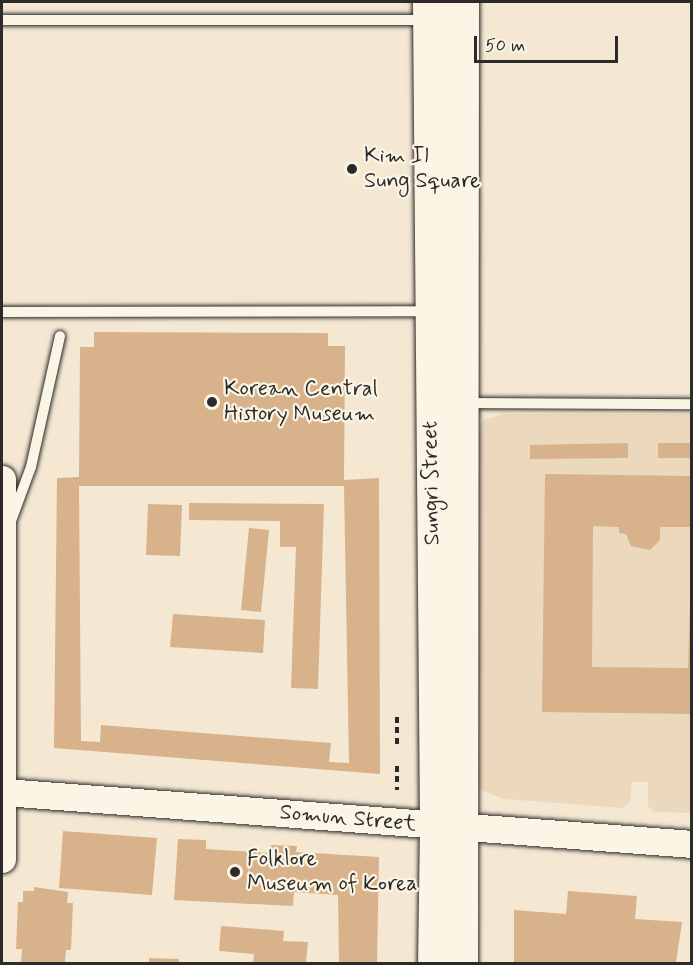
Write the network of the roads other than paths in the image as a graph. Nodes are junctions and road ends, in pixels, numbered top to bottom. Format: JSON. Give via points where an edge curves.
{"nodes":[{"id":1,"x":462,"y":2,"type":"edge"},
{"id":2,"x":429,"y":11,"type":"edge"},
{"id":3,"x":2,"y":20,"type":"edge"},
{"id":4,"x":431,"y":311,"type":"junction"},
{"id":5,"x":2,"y":312,"type":"edge"},
{"id":6,"x":60,"y":336,"type":"dead end"},
{"id":7,"x":462,"y":403,"type":"junction"},
{"id":8,"x":692,"y":404,"type":"edge"},
{"id":9,"x":2,"y":479,"type":"edge"},
{"id":10,"x":2,"y":544,"type":"edge"},
{"id":11,"x":4,"y":792,"type":"junction"},
{"id":12,"x":450,"y":827,"type":"junction"},
{"id":13,"x":692,"y":844,"type":"edge"},
{"id":14,"x":2,"y":859,"type":"edge"},
{"id":15,"x":434,"y":963,"type":"edge"},
{"id":16,"x":461,"y":963,"type":"edge"}],
"edges":[{"from":1,"to":7,"type":"main road","name":"Sungri Street"},
{"from":2,"to":3,"type":"lane"},
{"from":2,"to":4,"type":"main road","name":"Sungri Street"},
{"from":4,"to":5,"type":"lane"},
{"from":4,"to":12,"type":"main road","name":"Sungri Street"},
{"from":6,"to":10,"type":"lane","via":[[31,467]]},
{"from":7,"to":8,"type":"lane"},
{"from":7,"to":12,"type":"main road","name":"Sungri Street"},
{"from":9,"to":10,"type":"street"},
{"from":10,"to":11,"type":"street"},
{"from":11,"to":12,"type":"street","name":"Somun Street"},
{"from":11,"to":14,"type":"street"},
{"from":12,"to":13,"type":"street","name":"Somun Street"},
{"from":12,"to":15,"type":"main road","name":"Sungri Street"},
{"from":12,"to":16,"type":"main road","name":"Sungri Street"}]}
